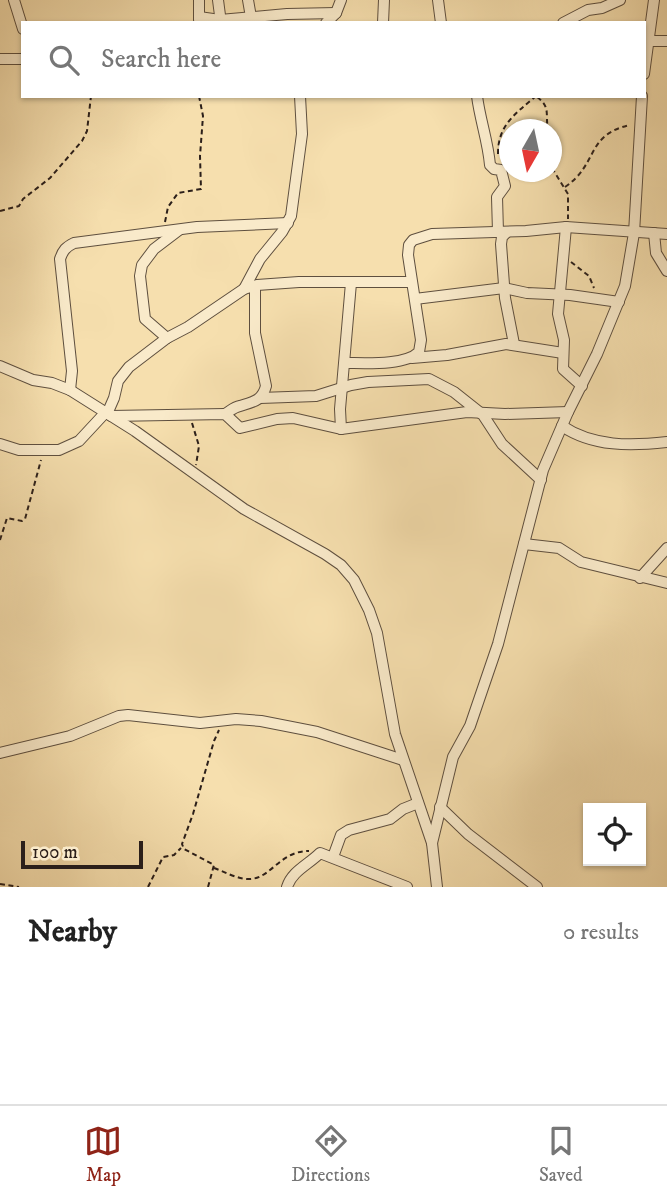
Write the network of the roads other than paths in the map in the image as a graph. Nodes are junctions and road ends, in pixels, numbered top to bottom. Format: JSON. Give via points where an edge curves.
{"nodes":[{"id":1,"x":14,"y":0,"type":"edge"},
{"id":2,"x":199,"y":0,"type":"edge"},
{"id":3,"x":218,"y":0,"type":"edge"},
{"id":4,"x":248,"y":0,"type":"edge"},
{"id":5,"x":341,"y":0,"type":"edge"},
{"id":6,"x":384,"y":0,"type":"edge"},
{"id":7,"x":438,"y":0,"type":"edge"},
{"id":8,"x":620,"y":0,"type":"edge"},
{"id":9,"x":654,"y":0,"type":"edge"},
{"id":10,"x":335,"y":13,"type":"junction"},
{"id":11,"x":199,"y":20,"type":"edge"},
{"id":12,"x":252,"y":20,"type":"edge"},
{"id":13,"x":220,"y":21,"type":"edge"},
{"id":14,"x":328,"y":21,"type":"edge"},
{"id":15,"x":383,"y":21,"type":"edge"},
{"id":16,"x":441,"y":21,"type":"edge"},
{"id":17,"x":567,"y":21,"type":"edge"},
{"id":18,"x":21,"y":23,"type":"edge"},
{"id":19,"x":647,"y":41,"type":"edge"},
{"id":20,"x":667,"y":41,"type":"edge"},
{"id":21,"x":21,"y":59,"type":"edge"},
{"id":22,"x":0,"y":60,"type":"edge"},
{"id":23,"x":300,"y":98,"type":"edge"},
{"id":24,"x":477,"y":98,"type":"edge"},
{"id":25,"x":642,"y":98,"type":"edge"},
{"id":26,"x":288,"y":223,"type":"junction"},
{"id":27,"x":566,"y":228,"type":"junction"},
{"id":28,"x":179,"y":229,"type":"junction"},
{"id":29,"x":503,"y":232,"type":"junction"},
{"id":30,"x":634,"y":233,"type":"junction"},
{"id":31,"x":654,"y":233,"type":"junction"},
{"id":32,"x":667,"y":234,"type":"edge"},
{"id":33,"x":667,"y":271,"type":"edge"},
{"id":34,"x":410,"y":282,"type":"junction"},
{"id":35,"x":351,"y":283,"type":"junction"},
{"id":36,"x":255,"y":286,"type":"junction"},
{"id":37,"x":505,"y":288,"type":"junction"},
{"id":38,"x":244,"y":289,"type":"junction"},
{"id":39,"x":560,"y":295,"type":"junction"},
{"id":40,"x":415,"y":299,"type":"junction"},
{"id":41,"x":619,"y":303,"type":"junction"},
{"id":42,"x":167,"y":338,"type":"junction"},
{"id":43,"x":514,"y":344,"type":"junction"},
{"id":44,"x":563,"y":353,"type":"junction"},
{"id":45,"x":411,"y":358,"type":"junction"},
{"id":46,"x":345,"y":363,"type":"junction"},
{"id":47,"x":0,"y":366,"type":"edge"},
{"id":48,"x":582,"y":386,"type":"junction"},
{"id":49,"x":342,"y":388,"type":"junction"},
{"id":50,"x":70,"y":390,"type":"junction"},
{"id":51,"x":260,"y":398,"type":"junction"},
{"id":52,"x":568,"y":412,"type":"junction"},
{"id":53,"x":480,"y":413,"type":"junction"},
{"id":54,"x":107,"y":414,"type":"junction"},
{"id":55,"x":225,"y":414,"type":"junction"},
{"id":56,"x":562,"y":426,"type":"junction"},
{"id":57,"x":341,"y":429,"type":"junction"},
{"id":58,"x":667,"y":442,"type":"edge"},
{"id":59,"x":0,"y":444,"type":"edge"},
{"id":60,"x":541,"y":480,"type":"junction"},
{"id":61,"x":524,"y":544,"type":"junction"},
{"id":62,"x":667,"y":548,"type":"edge"},
{"id":63,"x":640,"y":578,"type":"junction"},
{"id":64,"x":667,"y":583,"type":"edge"},
{"id":65,"x":0,"y":753,"type":"edge"},
{"id":66,"x":403,"y":760,"type":"junction"},
{"id":67,"x":418,"y":803,"type":"junction"},
{"id":68,"x":439,"y":812,"type":"junction"},
{"id":69,"x":423,"y":817,"type":"junction"},
{"id":70,"x":432,"y":843,"type":"junction"},
{"id":71,"x":333,"y":857,"type":"junction"},
{"id":72,"x":286,"y":887,"type":"edge"},
{"id":73,"x":407,"y":887,"type":"edge"},
{"id":74,"x":437,"y":887,"type":"edge"},
{"id":75,"x":537,"y":887,"type":"edge"}],
"edges":[{"from":1,"to":18,"type":"street"},
{"from":2,"to":11,"type":"street"},
{"from":3,"to":13,"type":"street"},
{"from":4,"to":12,"type":"street"},
{"from":5,"to":10,"type":"street"},
{"from":6,"to":15,"type":"street"},
{"from":7,"to":16,"type":"street"},
{"from":8,"to":17,"type":"street"},
{"from":9,"to":19,"type":"street"},
{"from":10,"to":12,"type":"street"},
{"from":10,"to":14,"type":"street"},
{"from":11,"to":13,"type":"street"},
{"from":12,"to":13,"type":"street"},
{"from":19,"to":20,"type":"street"},
{"from":21,"to":22,"type":"street"},
{"from":23,"to":26,"type":"street","via":[[302,134]]},
{"from":24,"to":29,"type":"street","via":[[490,165],[501,170],[505,186],[497,197]]},
{"from":25,"to":30,"type":"street"},
{"from":26,"to":28,"type":"street"},
{"from":26,"to":38,"type":"street"},
{"from":27,"to":29,"type":"street"},
{"from":27,"to":30,"type":"street"},
{"from":27,"to":39,"type":"street"},
{"from":28,"to":42,"type":"street","via":[[146,257],[140,275],[145,319]]},
{"from":28,"to":50,"type":"street","via":[[74,243],[62,251]]},
{"from":29,"to":34,"type":"street","via":[[415,238],[408,249]]},
{"from":29,"to":37,"type":"street"},
{"from":30,"to":31,"type":"street"},
{"from":30,"to":41,"type":"street"},
{"from":31,"to":32,"type":"street"},
{"from":31,"to":33,"type":"street","via":[[656,253]]},
{"from":34,"to":35,"type":"street"},
{"from":34,"to":40,"type":"street"},
{"from":35,"to":36,"type":"street"},
{"from":35,"to":46,"type":"street"},
{"from":36,"to":38,"type":"street"},
{"from":36,"to":51,"type":"street","via":[[255,333],[266,387]]},
{"from":37,"to":39,"type":"street"},
{"from":37,"to":40,"type":"street"},
{"from":37,"to":43,"type":"street"},
{"from":38,"to":42,"type":"street"},
{"from":39,"to":41,"type":"street"},
{"from":39,"to":44,"type":"street"},
{"from":40,"to":45,"type":"street","via":[[421,347]]},
{"from":41,"to":48,"type":"street"},
{"from":42,"to":54,"type":"street","via":[[124,372]]},
{"from":43,"to":44,"type":"street"},
{"from":43,"to":45,"type":"street"},
{"from":44,"to":48,"type":"street","via":[[563,369]]},
{"from":45,"to":46,"type":"street"},
{"from":46,"to":49,"type":"street"},
{"from":47,"to":50,"type":"street"},
{"from":48,"to":52,"type":"street"},
{"from":49,"to":51,"type":"street","via":[[316,396]]},
{"from":49,"to":53,"type":"street","via":[[429,379]]},
{"from":49,"to":57,"type":"street"},
{"from":50,"to":54,"type":"street"},
{"from":51,"to":55,"type":"street"},
{"from":52,"to":53,"type":"street"},
{"from":52,"to":56,"type":"street"},
{"from":53,"to":57,"type":"street"},
{"from":53,"to":60,"type":"street","via":[[502,444]]},
{"from":54,"to":55,"type":"street"},
{"from":54,"to":59,"type":"street","via":[[79,441],[59,450],[19,450]]},
{"from":54,"to":66,"type":"street","via":[[244,509],[325,554],[354,580],[377,633]]},
{"from":55,"to":57,"type":"street","via":[[240,428],[293,418]]},
{"from":56,"to":58,"type":"street","via":[[581,438],[624,445]]},
{"from":56,"to":60,"type":"street"},
{"from":60,"to":61,"type":"street"},
{"from":61,"to":63,"type":"street","via":[[559,548],[581,562]]},
{"from":61,"to":68,"type":"street","via":[[498,644],[470,726],[453,757]]},
{"from":62,"to":63,"type":"street"},
{"from":63,"to":64,"type":"street"},
{"from":65,"to":66,"type":"street","via":[[70,736],[119,716],[139,716],[188,723],[246,719],[298,727]]},
{"from":66,"to":67,"type":"street"},
{"from":67,"to":69,"type":"street"},
{"from":67,"to":71,"type":"street","via":[[390,819],[341,835]]},
{"from":68,"to":69,"type":"street","via":[[430,820]]},
{"from":68,"to":70,"type":"street"},
{"from":68,"to":75,"type":"street"},
{"from":69,"to":70,"type":"street"},
{"from":70,"to":74,"type":"street"},
{"from":71,"to":72,"type":"street","via":[[320,853],[293,873]]},
{"from":71,"to":73,"type":"street"}]}
